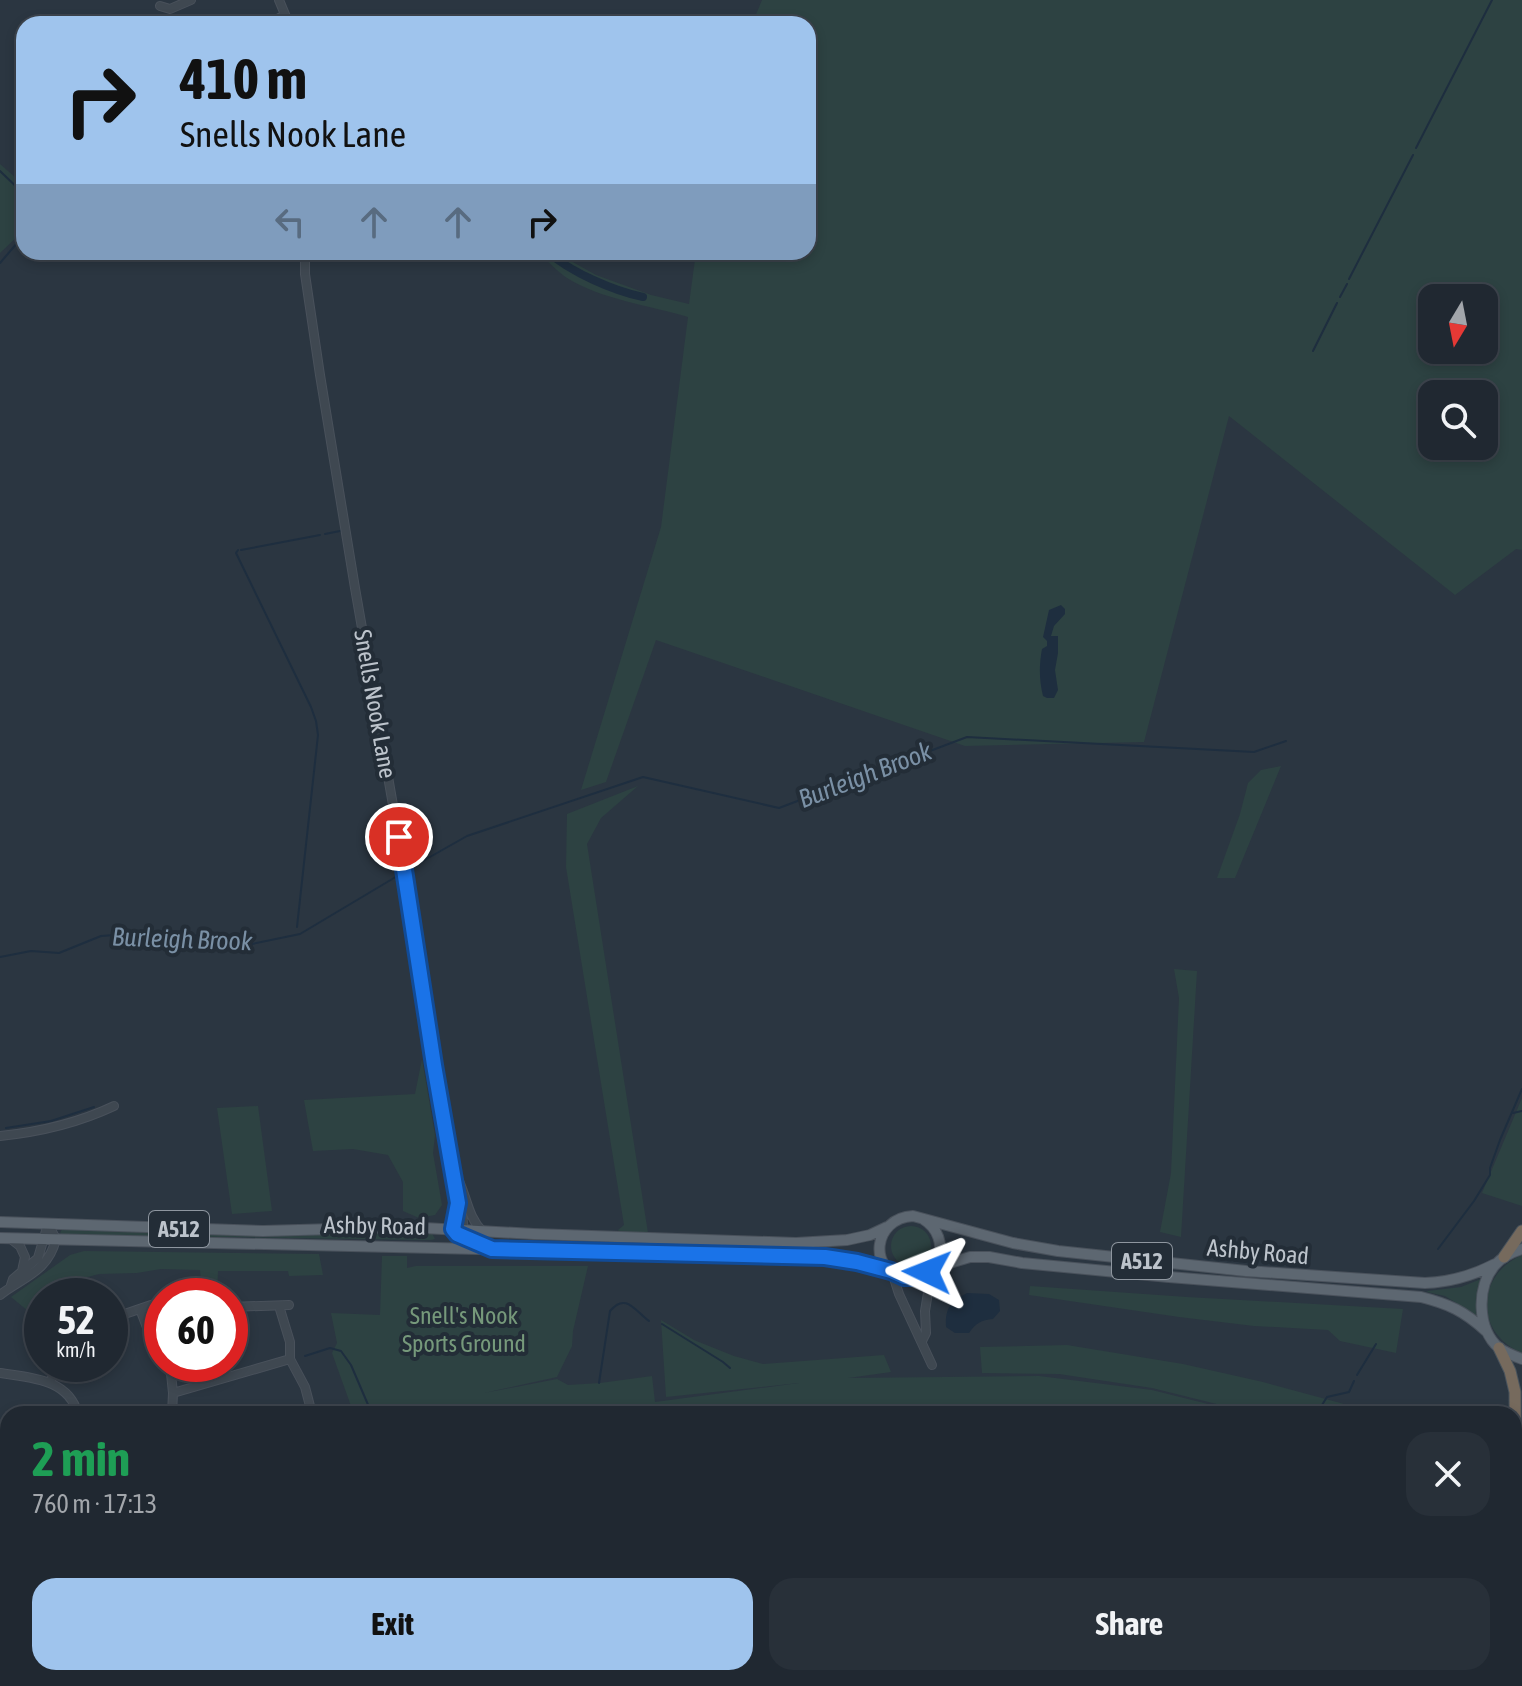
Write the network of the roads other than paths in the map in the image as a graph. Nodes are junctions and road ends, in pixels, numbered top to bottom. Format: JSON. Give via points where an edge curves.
{"nodes":[{"id":1,"x":191,"y":0,"type":"edge"},
{"id":2,"x":167,"y":11,"type":"dead end"},
{"id":3,"x":305,"y":260,"type":"edge"},
{"id":4,"x":114,"y":1106,"type":"dead end"},
{"id":5,"x":84,"y":1119,"type":"junction"},
{"id":6,"x":89,"y":1130,"type":"dead end"},
{"id":7,"x":0,"y":1136,"type":"edge"},
{"id":8,"x":453,"y":1169,"type":"junction"},
{"id":9,"x":923,"y":1219,"type":"junction"},
{"id":10,"x":0,"y":1222,"type":"edge"},
{"id":11,"x":48,"y":1224,"type":"junction"},
{"id":12,"x":887,"y":1227,"type":"junction"},
{"id":13,"x":1522,"y":1231,"type":"edge"},
{"id":14,"x":459,"y":1232,"type":"junction"},
{"id":15,"x":483,"y":1232,"type":"junction"},
{"id":16,"x":5,"y":1238,"type":"edge"},
{"id":17,"x":42,"y":1239,"type":"junction"},
{"id":18,"x":56,"y":1239,"type":"junction"},
{"id":19,"x":455,"y":1249,"type":"junction"},
{"id":20,"x":492,"y":1249,"type":"junction"},
{"id":21,"x":1522,"y":1249,"type":"edge"},
{"id":22,"x":1500,"y":1260,"type":"junction"},
{"id":23,"x":932,"y":1268,"type":"junction"},
{"id":24,"x":892,"y":1271,"type":"junction"},
{"id":25,"x":21,"y":1272,"type":"junction"},
{"id":26,"x":10,"y":1288,"type":"junction"},
{"id":27,"x":0,"y":1295,"type":"edge"},
{"id":28,"x":248,"y":1307,"type":"edge"},
{"id":29,"x":144,"y":1308,"type":"edge"},
{"id":30,"x":140,"y":1309,"type":"junction"},
{"id":31,"x":128,"y":1313,"type":"edge"},
{"id":32,"x":144,"y":1320,"type":"edge"},
{"id":33,"x":1486,"y":1331,"type":"junction"},
{"id":34,"x":922,"y":1341,"type":"junction"},
{"id":35,"x":1499,"y":1348,"type":"junction"},
{"id":36,"x":290,"y":1359,"type":"junction"},
{"id":37,"x":1522,"y":1359,"type":"edge"},
{"id":38,"x":932,"y":1365,"type":"dead end"},
{"id":39,"x":0,"y":1373,"type":"edge"},
{"id":40,"x":24,"y":1377,"type":"edge"},
{"id":41,"x":50,"y":1382,"type":"edge"},
{"id":42,"x":172,"y":1382,"type":"edge"},
{"id":43,"x":173,"y":1393,"type":"junction"},
{"id":44,"x":306,"y":1402,"type":"dead end"},
{"id":45,"x":74,"y":1406,"type":"edge"},
{"id":46,"x":172,"y":1406,"type":"edge"},
{"id":47,"x":1515,"y":1406,"type":"edge"}],
"edges":[{"from":1,"to":2,"type":"street"},
{"from":3,"to":8,"type":"street","name":"Snells Nook Lane"},
{"from":4,"to":5,"type":"street"},
{"from":5,"to":6,"type":"street"},
{"from":5,"to":7,"type":"street"},
{"from":8,"to":14,"type":"street","name":"Snells Nook Lane"},
{"from":8,"to":15,"type":"street","via":[[472,1219]]},
{"from":9,"to":12,"type":"main road","via":[[905,1217]]},
{"from":9,"to":22,"type":"main road","name":"Ashby Road","number":"A512","via":[[1058,1251],[1260,1272],[1425,1283],[1475,1274]]},
{"from":9,"to":23,"type":"main road","via":[[936,1230],[941,1245]]},
{"from":10,"to":11,"type":"main road","name":"Ashby Road","number":"A512"},
{"from":11,"to":14,"type":"main road","name":"Ashby Road","number":"A512"},
{"from":11,"to":17,"type":"street"},
{"from":11,"to":18,"type":"street"},
{"from":12,"to":15,"type":"main road","name":"Ashby Road","number":"A512","via":[[857,1238],[809,1243]]},
{"from":12,"to":24,"type":"main road","via":[[880,1250]]},
{"from":13,"to":22,"type":"highway"},
{"from":14,"to":15,"type":"main road","name":"Ashby Road","number":"A512"},
{"from":14,"to":19,"type":"street","name":"Snells Nook Lane"},
{"from":14,"to":20,"type":"street"},
{"from":16,"to":17,"type":"main road","name":"Ashby Road","number":"A512"},
{"from":16,"to":25,"type":"street","via":[[20,1246],[25,1257]]},
{"from":17,"to":18,"type":"main road","name":"Ashby Road","number":"A512"},
{"from":17,"to":25,"type":"street","via":[[38,1258]]},
{"from":18,"to":19,"type":"main road","name":"Ashby Road","number":"A512"},
{"from":18,"to":26,"type":"street","via":[[43,1266]]},
{"from":19,"to":20,"type":"main road","name":"Ashby Road","number":"A512"},
{"from":20,"to":24,"type":"main road","name":"Ashby Road","number":"A512","via":[[825,1257]]},
{"from":21,"to":22,"type":"main road","name":"Ashby Road"},
{"from":22,"to":33,"type":"main road","via":[[1484,1288]]},
{"from":23,"to":24,"type":"main road","via":[[910,1277]]},
{"from":23,"to":33,"type":"main road","name":"Ashby Road","number":"A512","via":[[989,1257],[1213,1282],[1421,1297],[1462,1311]]},
{"from":23,"to":34,"type":"street"},
{"from":24,"to":34,"type":"street"},
{"from":25,"to":26,"type":"street"},
{"from":26,"to":27,"type":"street"},
{"from":28,"to":36,"type":"street","via":[[284,1306]]},
{"from":29,"to":30,"type":"street"},
{"from":30,"to":31,"type":"street"},
{"from":30,"to":32,"type":"street"},
{"from":33,"to":35,"type":"main road","name":"Ashby Road"},
{"from":34,"to":38,"type":"street"},
{"from":35,"to":37,"type":"main road"},
{"from":35,"to":47,"type":"highway","via":[[1510,1371]]},
{"from":36,"to":43,"type":"street"},
{"from":36,"to":44,"type":"street","via":[[305,1387]]},
{"from":39,"to":40,"type":"street"},
{"from":41,"to":45,"type":"street","via":[[65,1391]]},
{"from":42,"to":43,"type":"street"},
{"from":43,"to":46,"type":"street"}]}
